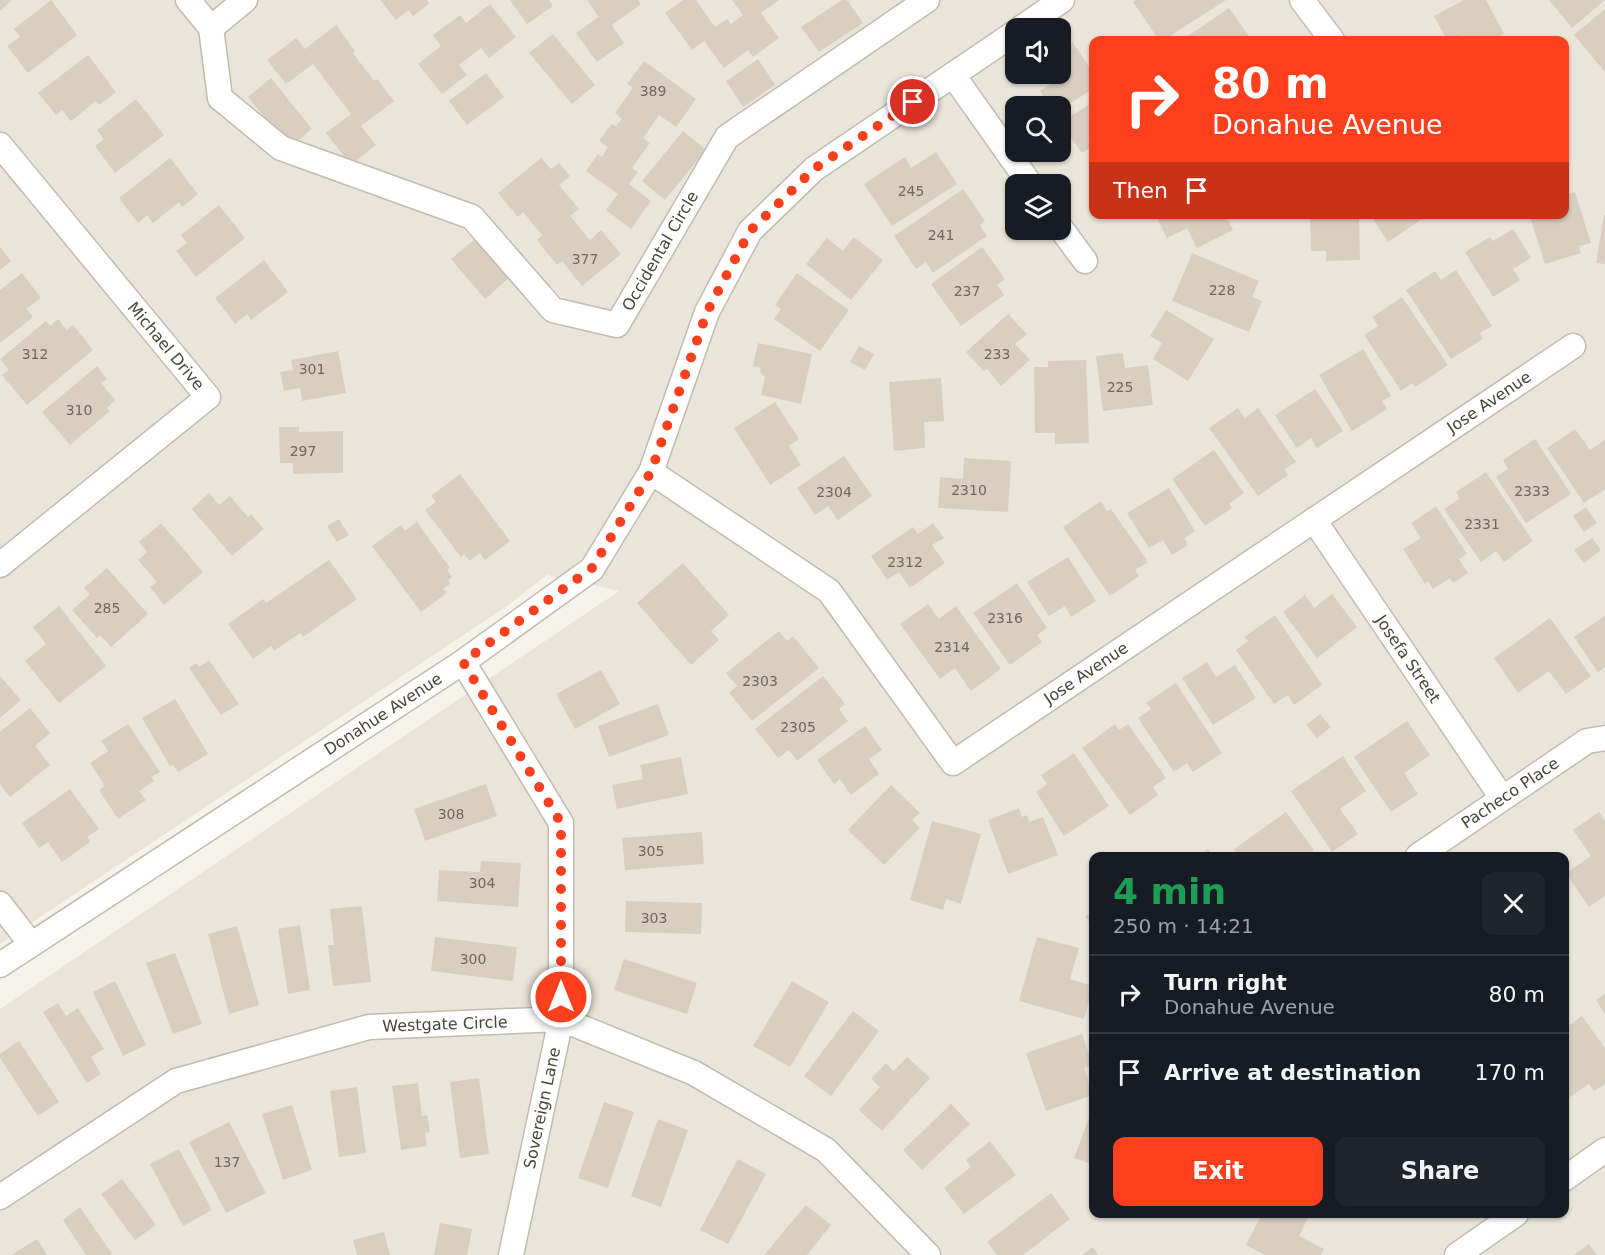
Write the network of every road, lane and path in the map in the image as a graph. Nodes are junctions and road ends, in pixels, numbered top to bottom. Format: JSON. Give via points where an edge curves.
{"nodes":[{"id":1,"x":188,"y":0,"type":"edge"},
{"id":2,"x":245,"y":0,"type":"edge"},
{"id":3,"x":927,"y":0,"type":"edge"},
{"id":4,"x":1062,"y":0,"type":"edge"},
{"id":5,"x":1302,"y":0,"type":"edge"},
{"id":6,"x":1036,"y":18,"type":"edge"},
{"id":7,"x":211,"y":28,"type":"junction"},
{"id":8,"x":1329,"y":36,"type":"edge"},
{"id":9,"x":1005,"y":40,"type":"edge"},
{"id":10,"x":953,"y":75,"type":"junction"},
{"id":11,"x":0,"y":145,"type":"edge"},
{"id":12,"x":1023,"y":174,"type":"edge"},
{"id":13,"x":1070,"y":240,"type":"edge"},
{"id":14,"x":1085,"y":261,"type":"dead end"},
{"id":15,"x":1573,"y":346,"type":"dead end"},
{"id":16,"x":651,"y":472,"type":"junction"},
{"id":17,"x":1314,"y":520,"type":"junction"},
{"id":18,"x":0,"y":565,"type":"edge"},
{"id":19,"x":463,"y":662,"type":"junction"},
{"id":20,"x":1605,"y":738,"type":"edge"},
{"id":21,"x":1502,"y":798,"type":"junction"},
{"id":22,"x":1424,"y":852,"type":"edge"},
{"id":23,"x":0,"y":904,"type":"edge"},
{"id":24,"x":31,"y":944,"type":"junction"},
{"id":25,"x":0,"y":965,"type":"edge"},
{"id":26,"x":561,"y":1019,"type":"junction"},
{"id":27,"x":1605,"y":1150,"type":"edge"},
{"id":28,"x":1569,"y":1175,"type":"edge"},
{"id":29,"x":0,"y":1197,"type":"edge"},
{"id":30,"x":1510,"y":1218,"type":"edge"},
{"id":31,"x":511,"y":1255,"type":"edge"},
{"id":32,"x":928,"y":1255,"type":"edge"},
{"id":33,"x":1457,"y":1255,"type":"edge"}],
"edges":[{"from":1,"to":7,"type":"street"},
{"from":2,"to":7,"type":"street"},
{"from":3,"to":7,"type":"street","name":"Occidental Circle","via":[[727,137],[616,325],[554,310],[472,217],[281,148],[220,98]]},
{"from":4,"to":6,"type":"street"},
{"from":5,"to":8,"type":"street"},
{"from":9,"to":10,"type":"street","name":"Donahue Avenue"},
{"from":10,"to":12,"type":"street"},
{"from":10,"to":16,"type":"street","name":"Donahue Avenue","via":[[814,169],[750,231],[707,312]]},
{"from":11,"to":18,"type":"street","name":"Michael Drive","via":[[208,397]]},
{"from":13,"to":14,"type":"street"},
{"from":15,"to":17,"type":"street","name":"Jose Avenue"},
{"from":16,"to":17,"type":"street","name":"Jose Avenue","via":[[829,591],[953,763]]},
{"from":16,"to":19,"type":"street","name":"Donahue Avenue","via":[[592,568]]},
{"from":17,"to":21,"type":"street","name":"Josefa Street"},
{"from":19,"to":24,"type":"street","name":"Donahue Avenue"},
{"from":19,"to":26,"type":"street","name":"Sovereign Lane","via":[[561,823]]},
{"from":20,"to":21,"type":"street","name":"Pacheco Place","via":[[1587,741]]},
{"from":21,"to":22,"type":"street","name":"Pacheco Place"},
{"from":23,"to":24,"type":"street"},
{"from":24,"to":25,"type":"street","name":"Donahue Avenue"},
{"from":26,"to":29,"type":"street","name":"Westgate Circle","via":[[369,1027],[176,1081]]},
{"from":26,"to":31,"type":"street","name":"Sovereign Lane"},
{"from":26,"to":32,"type":"street","name":"Westgate Circle","via":[[694,1073],[826,1150]]},
{"from":27,"to":28,"type":"street"},
{"from":30,"to":33,"type":"street"}]}
